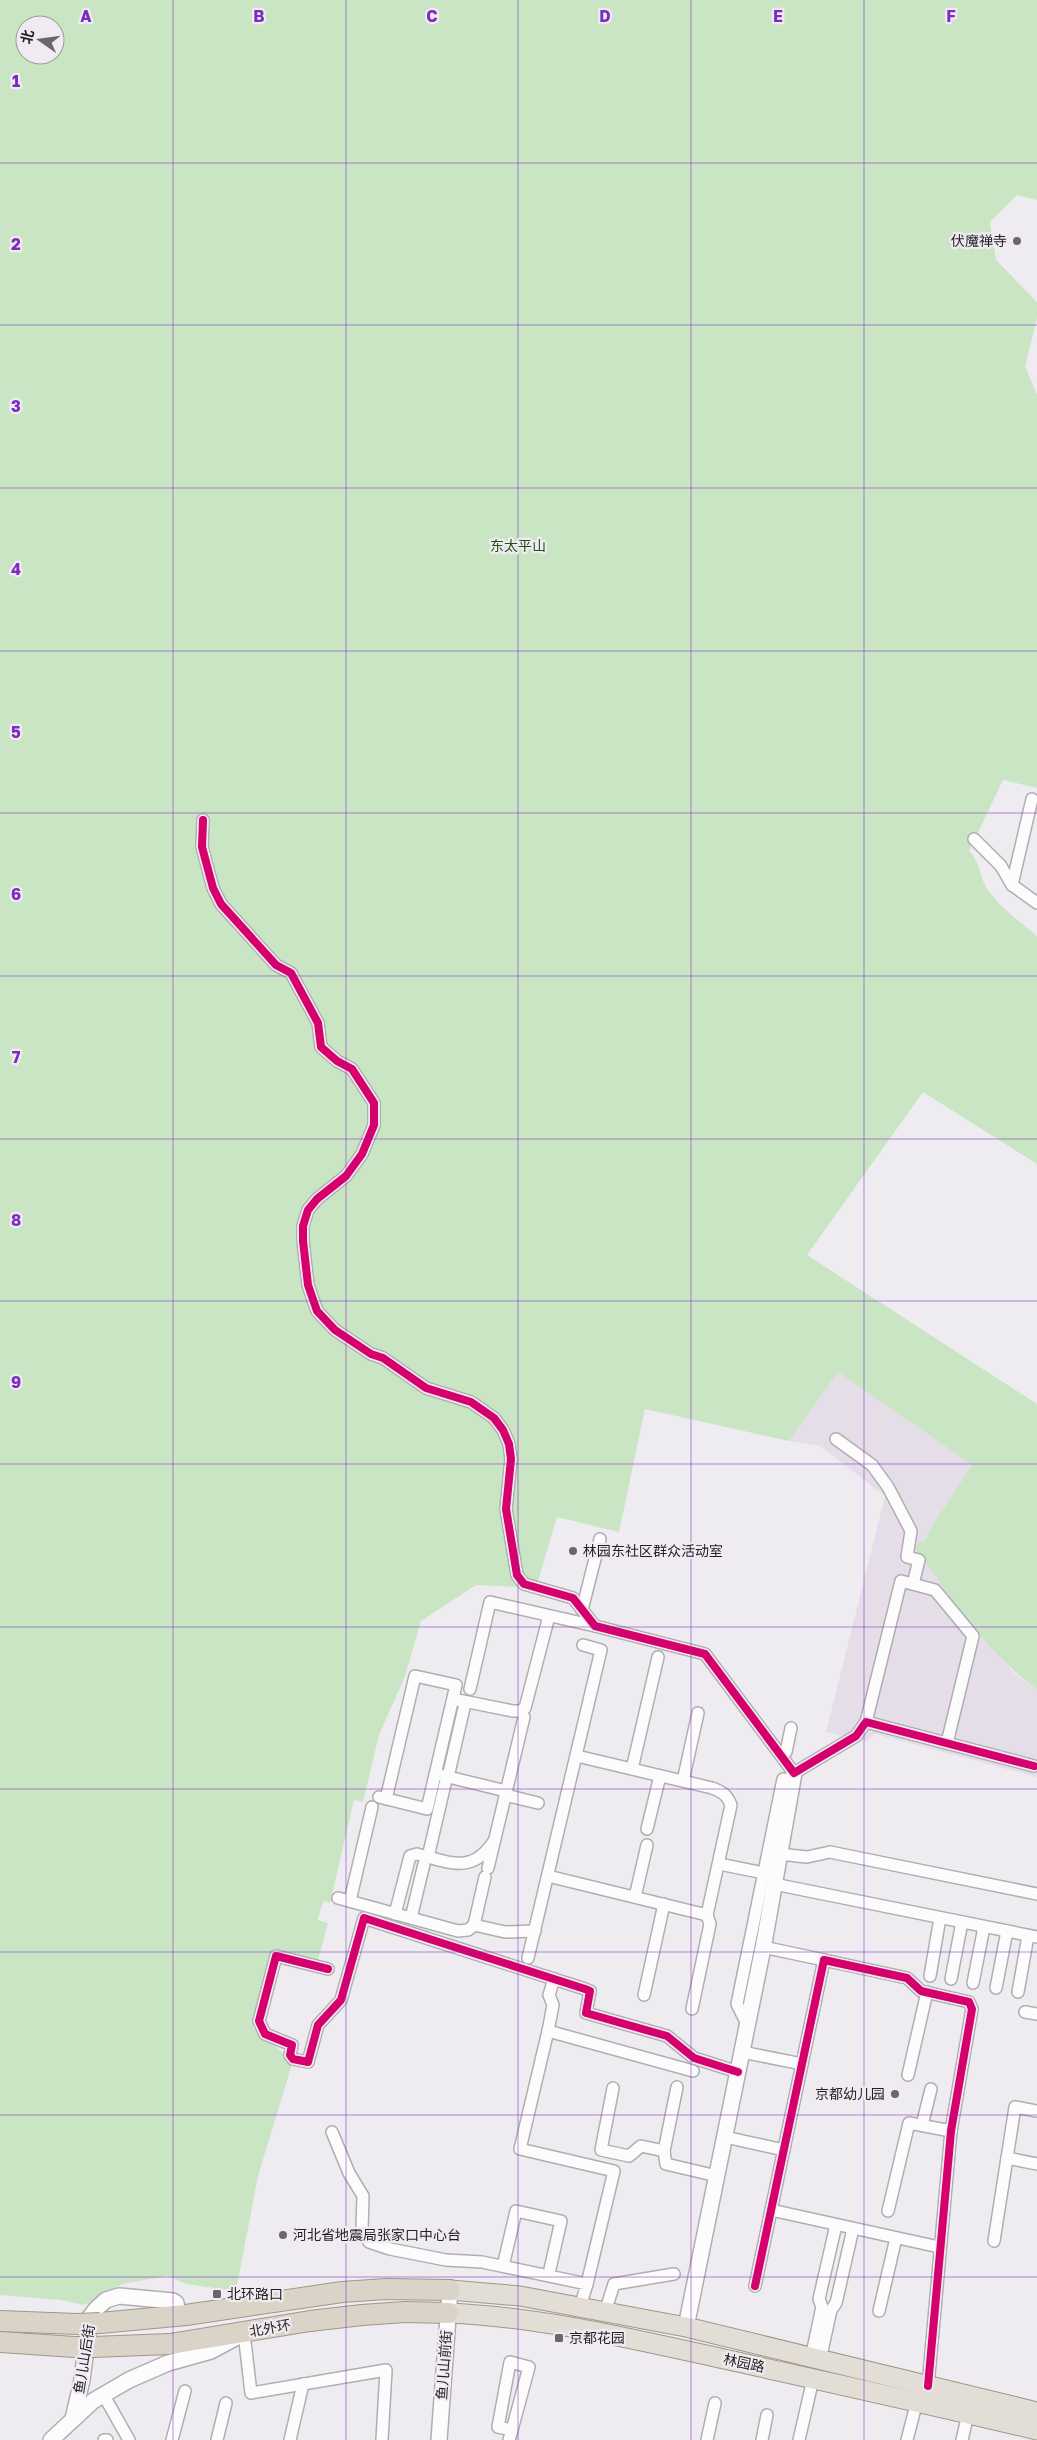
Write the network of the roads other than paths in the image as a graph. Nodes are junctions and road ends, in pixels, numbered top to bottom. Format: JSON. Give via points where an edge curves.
{"nodes":[{"id":1,"x":1032,"y":799,"type":"dead end"},
{"id":2,"x":203,"y":820,"type":"dead end"},
{"id":3,"x":974,"y":839,"type":"dead end"},
{"id":4,"x":1012,"y":885,"type":"junction"},
{"id":5,"x":1037,"y":903,"type":"edge"},
{"id":6,"x":836,"y":1439,"type":"dead end"},
{"id":7,"x":600,"y":1538,"type":"dead end"},
{"id":8,"x":913,"y":1584,"type":"junction"},
{"id":9,"x":582,"y":1610,"type":"junction"},
{"id":10,"x":549,"y":1616,"type":"junction"},
{"id":11,"x":595,"y":1626,"type":"junction"},
{"id":12,"x":584,"y":1645,"type":"dead end"},
{"id":13,"x":658,"y":1657,"type":"dead end"},
{"id":14,"x":470,"y":1689,"type":"dead end"},
{"id":15,"x":453,"y":1699,"type":"junction"},
{"id":16,"x":464,"y":1708,"type":"dead end"},
{"id":17,"x":698,"y":1712,"type":"dead end"},
{"id":18,"x":524,"y":1718,"type":"dead end"},
{"id":19,"x":866,"y":1722,"type":"junction"},
{"id":20,"x":772,"y":1742,"type":"junction"},
{"id":21,"x":947,"y":1743,"type":"junction"},
{"id":22,"x":786,"y":1752,"type":"dead end"},
{"id":23,"x":577,"y":1756,"type":"junction"},
{"id":24,"x":1034,"y":1766,"type":"dead end"},
{"id":25,"x":632,"y":1769,"type":"junction"},
{"id":26,"x":436,"y":1774,"type":"junction"},
{"id":27,"x":660,"y":1776,"type":"junction"},
{"id":28,"x":788,"y":1776,"type":"junction"},
{"id":29,"x":447,"y":1780,"type":"junction"},
{"id":30,"x":682,"y":1781,"type":"junction"},
{"id":31,"x":506,"y":1793,"type":"junction"},
{"id":32,"x":538,"y":1803,"type":"dead end"},
{"id":33,"x":372,"y":1807,"type":"dead end"},
{"id":34,"x":647,"y":1829,"type":"dead end"},
{"id":35,"x":494,"y":1841,"type":"junction"},
{"id":36,"x":647,"y":1845,"type":"dead end"},
{"id":37,"x":780,"y":1854,"type":"junction"},
{"id":38,"x":426,"y":1860,"type":"junction"},
{"id":39,"x":719,"y":1864,"type":"junction"},
{"id":40,"x":548,"y":1876,"type":"junction"},
{"id":41,"x":769,"y":1879,"type":"junction"},
{"id":42,"x":1037,"y":1894,"type":"edge"},
{"id":43,"x":635,"y":1898,"type":"junction"},
{"id":44,"x":664,"y":1904,"type":"junction"},
{"id":45,"x":395,"y":1914,"type":"junction"},
{"id":46,"x":707,"y":1915,"type":"junction"},
{"id":47,"x":411,"y":1918,"type":"junction"},
{"id":48,"x":940,"y":1918,"type":"junction"},
{"id":49,"x":962,"y":1922,"type":"junction"},
{"id":50,"x":474,"y":1925,"type":"junction"},
{"id":51,"x":984,"y":1926,"type":"junction"},
{"id":52,"x":535,"y":1931,"type":"junction"},
{"id":53,"x":1007,"y":1931,"type":"junction"},
{"id":54,"x":1033,"y":1936,"type":"edge"},
{"id":55,"x":763,"y":1947,"type":"junction"},
{"id":56,"x":528,"y":1958,"type":"dead end"},
{"id":57,"x":824,"y":1960,"type":"junction"},
{"id":58,"x":328,"y":1969,"type":"dead end"},
{"id":59,"x":930,"y":1976,"type":"dead end"},
{"id":60,"x":554,"y":1979,"type":"junction"},
{"id":61,"x":951,"y":1979,"type":"dead end"},
{"id":62,"x":973,"y":1983,"type":"dead end"},
{"id":63,"x":996,"y":1988,"type":"dead end"},
{"id":64,"x":927,"y":1992,"type":"junction"},
{"id":65,"x":1018,"y":1992,"type":"dead end"},
{"id":66,"x":644,"y":1995,"type":"dead end"},
{"id":67,"x":692,"y":2009,"type":"dead end"},
{"id":68,"x":1024,"y":2012,"type":"dead end"},
{"id":69,"x":1037,"y":2014,"type":"edge"},
{"id":70,"x":747,"y":2024,"type":"junction"},
{"id":71,"x":548,"y":2031,"type":"junction"},
{"id":72,"x":742,"y":2052,"type":"junction"},
{"id":73,"x":802,"y":2064,"type":"junction"},
{"id":74,"x":693,"y":2071,"type":"dead end"},
{"id":75,"x":738,"y":2072,"type":"junction"},
{"id":76,"x":908,"y":2075,"type":"dead end"},
{"id":77,"x":677,"y":2087,"type":"dead end"},
{"id":78,"x":613,"y":2088,"type":"dead end"},
{"id":79,"x":931,"y":2089,"type":"dead end"},
{"id":80,"x":1037,"y":2111,"type":"edge"},
{"id":81,"x":922,"y":2125,"type":"junction"},
{"id":82,"x":951,"y":2131,"type":"junction"},
{"id":83,"x":332,"y":2132,"type":"dead end"},
{"id":84,"x":724,"y":2137,"type":"junction"},
{"id":85,"x":784,"y":2150,"type":"junction"},
{"id":86,"x":664,"y":2151,"type":"junction"},
{"id":87,"x":1007,"y":2158,"type":"junction"},
{"id":88,"x":1037,"y":2164,"type":"edge"},
{"id":89,"x":717,"y":2176,"type":"junction"},
{"id":90,"x":771,"y":2210,"type":"junction"},
{"id":91,"x":888,"y":2211,"type":"dead end"},
{"id":92,"x":836,"y":2225,"type":"junction"},
{"id":93,"x":853,"y":2229,"type":"junction"},
{"id":94,"x":896,"y":2238,"type":"junction"},
{"id":95,"x":994,"y":2241,"type":"dead end"},
{"id":96,"x":939,"y":2247,"type":"junction"},
{"id":97,"x":503,"y":2266,"type":"junction"},
{"id":98,"x":550,"y":2269,"type":"dead end"},
{"id":99,"x":674,"y":2274,"type":"dead end"},
{"id":100,"x":587,"y":2284,"type":"junction"},
{"id":101,"x":755,"y":2286,"type":"dead end"},
{"id":102,"x":450,"y":2290,"type":"junction"},
{"id":103,"x":580,"y":2307,"type":"junction"},
{"id":104,"x":880,"y":2311,"type":"dead end"},
{"id":105,"x":605,"y":2312,"type":"junction"},
{"id":106,"x":448,"y":2313,"type":"junction"},
{"id":107,"x":172,"y":2316,"type":"junction"},
{"id":108,"x":0,"y":2321,"type":"edge"},
{"id":109,"x":686,"y":2327,"type":"junction"},
{"id":110,"x":244,"y":2333,"type":"junction"},
{"id":111,"x":0,"y":2342,"type":"edge"},
{"id":112,"x":816,"y":2359,"type":"junction"},
{"id":113,"x":813,"y":2378,"type":"junction"},
{"id":114,"x":303,"y":2384,"type":"junction"},
{"id":115,"x":928,"y":2386,"type":"junction"},
{"id":116,"x":185,"y":2391,"type":"dead end"},
{"id":117,"x":103,"y":2394,"type":"junction"},
{"id":118,"x":917,"y":2401,"type":"junction"},
{"id":119,"x":226,"y":2403,"type":"dead end"},
{"id":120,"x":715,"y":2403,"type":"dead end"},
{"id":121,"x":1037,"y":2412,"type":"edge"},
{"id":122,"x":968,"y":2414,"type":"junction"},
{"id":123,"x":767,"y":2415,"type":"dead end"},
{"id":124,"x":73,"y":2420,"type":"junction"},
{"id":125,"x":1037,"y":2430,"type":"edge"},
{"id":126,"x":510,"y":2435,"type":"edge"},
{"id":127,"x":51,"y":2440,"type":"edge"},
{"id":128,"x":129,"y":2440,"type":"edge"},
{"id":129,"x":172,"y":2440,"type":"edge"},
{"id":130,"x":217,"y":2440,"type":"edge"},
{"id":131,"x":290,"y":2440,"type":"edge"},
{"id":132,"x":382,"y":2440,"type":"edge"},
{"id":133,"x":439,"y":2440,"type":"edge"},
{"id":134,"x":706,"y":2440,"type":"edge"},
{"id":135,"x":762,"y":2440,"type":"edge"},
{"id":136,"x":799,"y":2440,"type":"edge"},
{"id":137,"x":907,"y":2440,"type":"edge"},
{"id":138,"x":962,"y":2440,"type":"edge"}],
"edges":[{"from":1,"to":4,"type":"street"},
{"from":2,"to":9,"type":"street","via":[[202,848],[221,904],[276,965],[291,973],[318,1022],[321,1047],[336,1061],[352,1069],[374,1103],[374,1125],[362,1154],[346,1176],[308,1210],[303,1226],[308,1285],[317,1311],[349,1340],[383,1358],[426,1388],[471,1402],[494,1418],[509,1444],[510,1483],[506,1510],[520,1580],[524,1584],[573,1598]]},
{"from":3,"to":4,"type":"street","via":[[1001,866]]},
{"from":4,"to":5,"type":"street"},
{"from":6,"to":8,"type":"street","via":[[872,1465],[888,1487],[911,1531],[907,1557],[919,1560]]},
{"from":7,"to":9,"type":"street"},
{"from":8,"to":19,"type":"street","via":[[901,1581]]},
{"from":8,"to":21,"type":"street","via":[[935,1590],[973,1636]]},
{"from":9,"to":11,"type":"street"},
{"from":10,"to":11,"type":"street"},
{"from":10,"to":14,"type":"street","via":[[490,1602]]},
{"from":10,"to":15,"type":"street","via":[[525,1708],[514,1712]]},
{"from":11,"to":20,"type":"street","via":[[705,1654]]},
{"from":12,"to":23,"type":"street","via":[[601,1650]]},
{"from":13,"to":25,"type":"street"},
{"from":15,"to":26,"type":"street"},
{"from":15,"to":26,"type":"street","via":[[456,1685],[415,1676],[382,1798],[428,1809]]},
{"from":16,"to":29,"type":"street"},
{"from":17,"to":30,"type":"street"},
{"from":18,"to":31,"type":"street"},
{"from":19,"to":21,"type":"street"},
{"from":19,"to":28,"type":"street","via":[[856,1736]]},
{"from":20,"to":22,"type":"street","via":[[790,1733]]},
{"from":20,"to":28,"type":"street"},
{"from":21,"to":24,"type":"street"},
{"from":23,"to":25,"type":"street"},
{"from":23,"to":40,"type":"street"},
{"from":25,"to":27,"type":"street"},
{"from":26,"to":29,"type":"street"},
{"from":27,"to":30,"type":"street"},
{"from":27,"to":34,"type":"street"},
{"from":28,"to":37,"type":"street"},
{"from":28,"to":41,"type":"street"},
{"from":29,"to":31,"type":"street"},
{"from":29,"to":38,"type":"street"},
{"from":30,"to":39,"type":"street","via":[[720,1791],[728,1798],[730,1805]]},
{"from":31,"to":32,"type":"street"},
{"from":31,"to":35,"type":"street"},
{"from":33,"to":45,"type":"street","via":[[344,1900]]},
{"from":35,"to":38,"type":"street","via":[[483,1856],[466,1864]]},
{"from":35,"to":50,"type":"street"},
{"from":36,"to":43,"type":"street"},
{"from":37,"to":41,"type":"street"},
{"from":37,"to":42,"type":"street","via":[[807,1857],[830,1852]]},
{"from":38,"to":45,"type":"street","via":[[417,1854],[410,1856]]},
{"from":38,"to":47,"type":"street"},
{"from":39,"to":41,"type":"street"},
{"from":39,"to":46,"type":"street"},
{"from":40,"to":43,"type":"street"},
{"from":40,"to":52,"type":"street"},
{"from":41,"to":48,"type":"street"},
{"from":41,"to":55,"type":"street"},
{"from":41,"to":70,"type":"street","via":[[737,2004]]},
{"from":43,"to":44,"type":"street"},
{"from":44,"to":46,"type":"street"},
{"from":44,"to":66,"type":"street"},
{"from":45,"to":47,"type":"street"},
{"from":46,"to":67,"type":"street","via":[[710,1924]]},
{"from":47,"to":50,"type":"street","via":[[458,1932]]},
{"from":48,"to":49,"type":"street"},
{"from":48,"to":59,"type":"street"},
{"from":49,"to":51,"type":"street"},
{"from":49,"to":61,"type":"street"},
{"from":50,"to":52,"type":"street","via":[[505,1932]]},
{"from":51,"to":53,"type":"street"},
{"from":51,"to":62,"type":"street"},
{"from":52,"to":56,"type":"street"},
{"from":53,"to":54,"type":"street"},
{"from":53,"to":63,"type":"street"},
{"from":54,"to":65,"type":"street"},
{"from":55,"to":57,"type":"street"},
{"from":55,"to":70,"type":"street"},
{"from":57,"to":64,"type":"street","via":[[907,1978],[921,1991]]},
{"from":57,"to":73,"type":"street"},
{"from":58,"to":60,"type":"street","via":[[276,1956],[259,2021],[265,2034],[292,2045],[290,2055],[293,2059],[308,2062],[318,2025],[341,2000],[364,1918]]},
{"from":60,"to":71,"type":"street","via":[[549,1995],[553,2005]]},
{"from":60,"to":75,"type":"street","via":[[590,1991],[586,2013],[667,2036],[694,2058]]},
{"from":64,"to":76,"type":"street"},
{"from":64,"to":82,"type":"street","via":[[971,2004]]},
{"from":68,"to":69,"type":"street"},
{"from":70,"to":72,"type":"street"},
{"from":71,"to":74,"type":"street"},
{"from":71,"to":100,"type":"street","via":[[520,2149],[614,2171]]},
{"from":72,"to":73,"type":"street"},
{"from":72,"to":75,"type":"street"},
{"from":73,"to":85,"type":"street"},
{"from":75,"to":84,"type":"street"},
{"from":77,"to":86,"type":"street"},
{"from":78,"to":86,"type":"street","via":[[601,2150],[629,2156],[641,2146]]},
{"from":79,"to":81,"type":"street"},
{"from":80,"to":87,"type":"street","via":[[1015,2107]]},
{"from":81,"to":82,"type":"street"},
{"from":81,"to":91,"type":"street","via":[[909,2123]]},
{"from":82,"to":96,"type":"street"},
{"from":83,"to":97,"type":"street","via":[[349,2173],[363,2196],[362,2229],[369,2242],[446,2260]]},
{"from":84,"to":85,"type":"street"},
{"from":84,"to":89,"type":"street"},
{"from":85,"to":90,"type":"street"},
{"from":86,"to":89,"type":"street","via":[[666,2164]]},
{"from":87,"to":88,"type":"street"},
{"from":87,"to":95,"type":"street"},
{"from":89,"to":109,"type":"street"},
{"from":90,"to":92,"type":"street"},
{"from":90,"to":101,"type":"street"},
{"from":92,"to":93,"type":"street"},
{"from":92,"to":112,"type":"street","via":[[819,2299],[822,2307]]},
{"from":93,"to":94,"type":"street"},
{"from":93,"to":112,"type":"street","via":[[836,2303]]},
{"from":94,"to":96,"type":"street"},
{"from":94,"to":104,"type":"street"},
{"from":96,"to":115,"type":"street"},
{"from":97,"to":98,"type":"street","via":[[516,2211],[561,2221]]},
{"from":97,"to":100,"type":"street"},
{"from":99,"to":105,"type":"street","via":[[614,2284]]},
{"from":100,"to":103,"type":"street"},
{"from":102,"to":103,"type":"main road","name":"林园路","via":[[510,2295]]},
{"from":102,"to":106,"type":"street","name":"鱼儿山前街"},
{"from":102,"to":107,"type":"highway","name":"北外环","via":[[342,2292]]},
{"from":103,"to":105,"type":"main road","name":"林园路"},
{"from":105,"to":109,"type":"main road","name":"林园路"},
{"from":106,"to":110,"type":"highway","name":"北外环","via":[[362,2315]]},
{"from":106,"to":113,"type":"main road","name":"林园路","via":[[538,2321]]},
{"from":106,"to":133,"type":"street","name":"鱼儿山前街"},
{"from":107,"to":108,"type":"highway","name":"北外环","bridge":true,"via":[[77,2324]]},
{"from":107,"to":124,"type":"street","name":"鱼儿山后街","via":[[177,2308],[172,2300],[120,2296],[106,2300],[96,2309],[90,2318]]},
{"from":109,"to":112,"type":"main road","name":"林园路"},
{"from":110,"to":111,"type":"highway","name":"北外环","via":[[170,2344],[83,2347]]},
{"from":110,"to":114,"type":"street","via":[[251,2393]]},
{"from":110,"to":117,"type":"street","name":"鱼儿山后街","via":[[212,2351],[168,2363]]},
{"from":112,"to":115,"type":"main road","name":"林园路"},
{"from":113,"to":118,"type":"main road","name":"林园路"},
{"from":113,"to":136,"type":"street"},
{"from":114,"to":131,"type":"street"},
{"from":114,"to":132,"type":"street","via":[[386,2370]]},
{"from":115,"to":121,"type":"main road","name":"林园路"},
{"from":116,"to":129,"type":"street"},
{"from":117,"to":124,"type":"street","name":"鱼儿山后街"},
{"from":117,"to":128,"type":"street"},
{"from":118,"to":122,"type":"main road","name":"林园路"},
{"from":118,"to":137,"type":"street"},
{"from":119,"to":130,"type":"street"},
{"from":120,"to":134,"type":"street"},
{"from":122,"to":125,"type":"main road","name":"林园路"},
{"from":122,"to":138,"type":"street"},
{"from":123,"to":135,"type":"street"},
{"from":124,"to":127,"type":"street","name":"鱼儿山后街"},
{"from":126,"to":126,"type":"street","via":[[498,2427],[510,2362],[529,2367]]}]}
